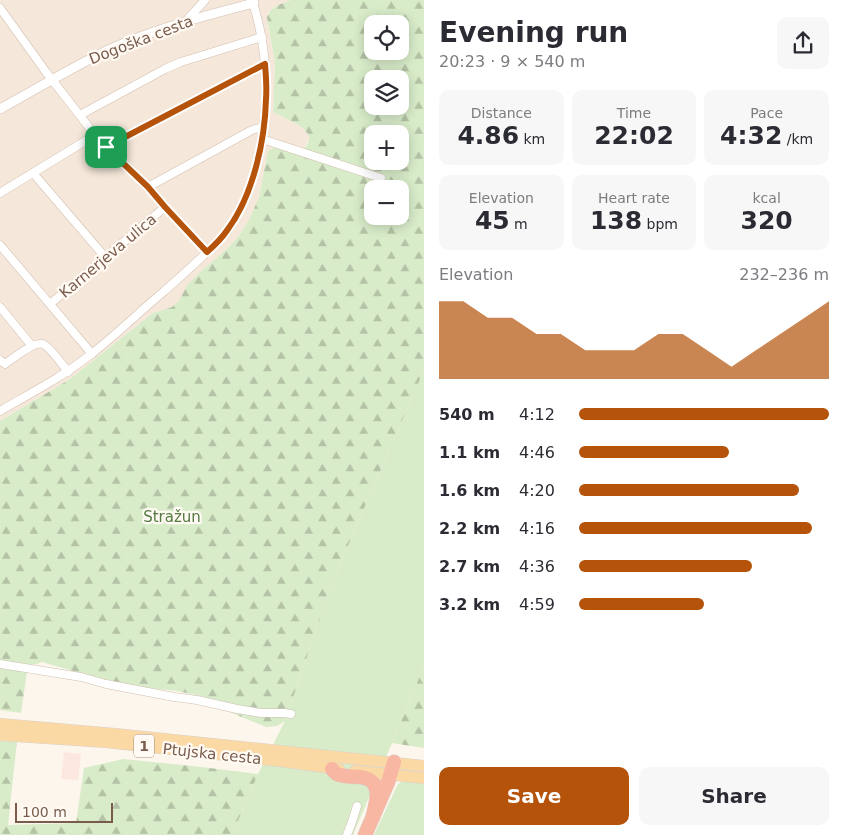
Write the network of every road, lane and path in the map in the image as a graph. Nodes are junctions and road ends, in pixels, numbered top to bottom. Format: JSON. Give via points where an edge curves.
{"nodes":[{"id":1,"x":204,"y":0,"type":"edge"},
{"id":2,"x":256,"y":1,"type":"edge"},
{"id":3,"x":0,"y":8,"type":"edge"},
{"id":4,"x":187,"y":20,"type":"junction"},
{"id":5,"x":262,"y":37,"type":"junction"},
{"id":6,"x":265,"y":64,"type":"junction"},
{"id":7,"x":52,"y":80,"type":"junction"},
{"id":8,"x":0,"y":109,"type":"edge"},
{"id":9,"x":80,"y":115,"type":"junction"},
{"id":10,"x":263,"y":126,"type":"junction"},
{"id":11,"x":95,"y":135,"type":"junction"},
{"id":12,"x":262,"y":139,"type":"junction"},
{"id":13,"x":106,"y":147,"type":"junction"},
{"id":14,"x":33,"y":173,"type":"junction"},
{"id":15,"x":381,"y":178,"type":"dead end"},
{"id":16,"x":148,"y":187,"type":"junction"},
{"id":17,"x":0,"y":193,"type":"edge"},
{"id":18,"x":165,"y":207,"type":"junction"},
{"id":19,"x":0,"y":245,"type":"edge"},
{"id":20,"x":207,"y":252,"type":"junction"},
{"id":21,"x":105,"y":257,"type":"junction"},
{"id":22,"x":50,"y":304,"type":"junction"},
{"id":23,"x":0,"y":307,"type":"edge"},
{"id":24,"x":32,"y":346,"type":"junction"},
{"id":25,"x":92,"y":354,"type":"junction"},
{"id":26,"x":2,"y":364,"type":"edge"},
{"id":27,"x":68,"y":372,"type":"junction"},
{"id":28,"x":0,"y":411,"type":"edge"},
{"id":29,"x":0,"y":664,"type":"edge"},
{"id":30,"x":291,"y":714,"type":"dead end"},
{"id":31,"x":0,"y":724,"type":"edge"},
{"id":32,"x":0,"y":735,"type":"edge"},
{"id":33,"x":424,"y":766,"type":"edge"},
{"id":34,"x":392,"y":768,"type":"junction"},
{"id":35,"x":332,"y":769,"type":"junction"},
{"id":36,"x":424,"y":778,"type":"edge"},
{"id":37,"x":357,"y":806,"type":"dead end"},
{"id":38,"x":373,"y":816,"type":"junction"},
{"id":39,"x":347,"y":835,"type":"edge"},
{"id":40,"x":365,"y":835,"type":"edge"}],
"edges":[{"from":1,"to":4,"type":"street"},
{"from":2,"to":4,"type":"street","name":"Dogoška cesta"},
{"from":2,"to":5,"type":"street"},
{"from":3,"to":7,"type":"street"},
{"from":4,"to":7,"type":"street","name":"Dogoška cesta","via":[[109,50]]},
{"from":5,"to":6,"type":"street"},
{"from":5,"to":9,"type":"street","via":[[181,62]]},
{"from":6,"to":10,"type":"street"},
{"from":6,"to":13,"type":"street"},
{"from":7,"to":8,"type":"street","name":"Dogoška cesta"},
{"from":7,"to":9,"type":"street"},
{"from":9,"to":11,"type":"street"},
{"from":10,"to":12,"type":"street"},
{"from":10,"to":16,"type":"street"},
{"from":11,"to":13,"type":"street"},
{"from":11,"to":14,"type":"street"},
{"from":12,"to":15,"type":"street"},
{"from":12,"to":20,"type":"street","via":[[241,206],[229,228]]},
{"from":13,"to":16,"type":"street"},
{"from":14,"to":17,"type":"street"},
{"from":14,"to":21,"type":"street"},
{"from":16,"to":18,"type":"street"},
{"from":18,"to":20,"type":"street"},
{"from":18,"to":21,"type":"street","name":"Karnerjeva ulica"},
{"from":19,"to":22,"type":"street"},
{"from":20,"to":25,"type":"street"},
{"from":21,"to":22,"type":"street","name":"Karnerjeva ulica"},
{"from":22,"to":25,"type":"street"},
{"from":23,"to":24,"type":"street"},
{"from":24,"to":26,"type":"street"},
{"from":24,"to":27,"type":"street","via":[[44,345]]},
{"from":25,"to":27,"type":"street"},
{"from":27,"to":28,"type":"street"},
{"from":29,"to":30,"type":"street","via":[[261,713]]},
{"from":31,"to":34,"type":"main road","name":"Ptujska cesta","number":"1","via":[[274,751]]},
{"from":32,"to":35,"type":"main road","name":"Ptujska cesta","number":"1","via":[[106,742]]},
{"from":33,"to":34,"type":"main road","name":"Ptujska cesta","number":"1"},
{"from":34,"to":35,"type":"main road","name":"Ptujska cesta","number":"1"},
{"from":34,"to":36,"type":"main road","name":"Ptujska cesta","number":"1"},
{"from":34,"to":38,"type":"highway"},
{"from":35,"to":38,"type":"highway","via":[[338,775],[360,777],[374,784]]},
{"from":37,"to":39,"type":"street"},
{"from":38,"to":40,"type":"highway"}]}
